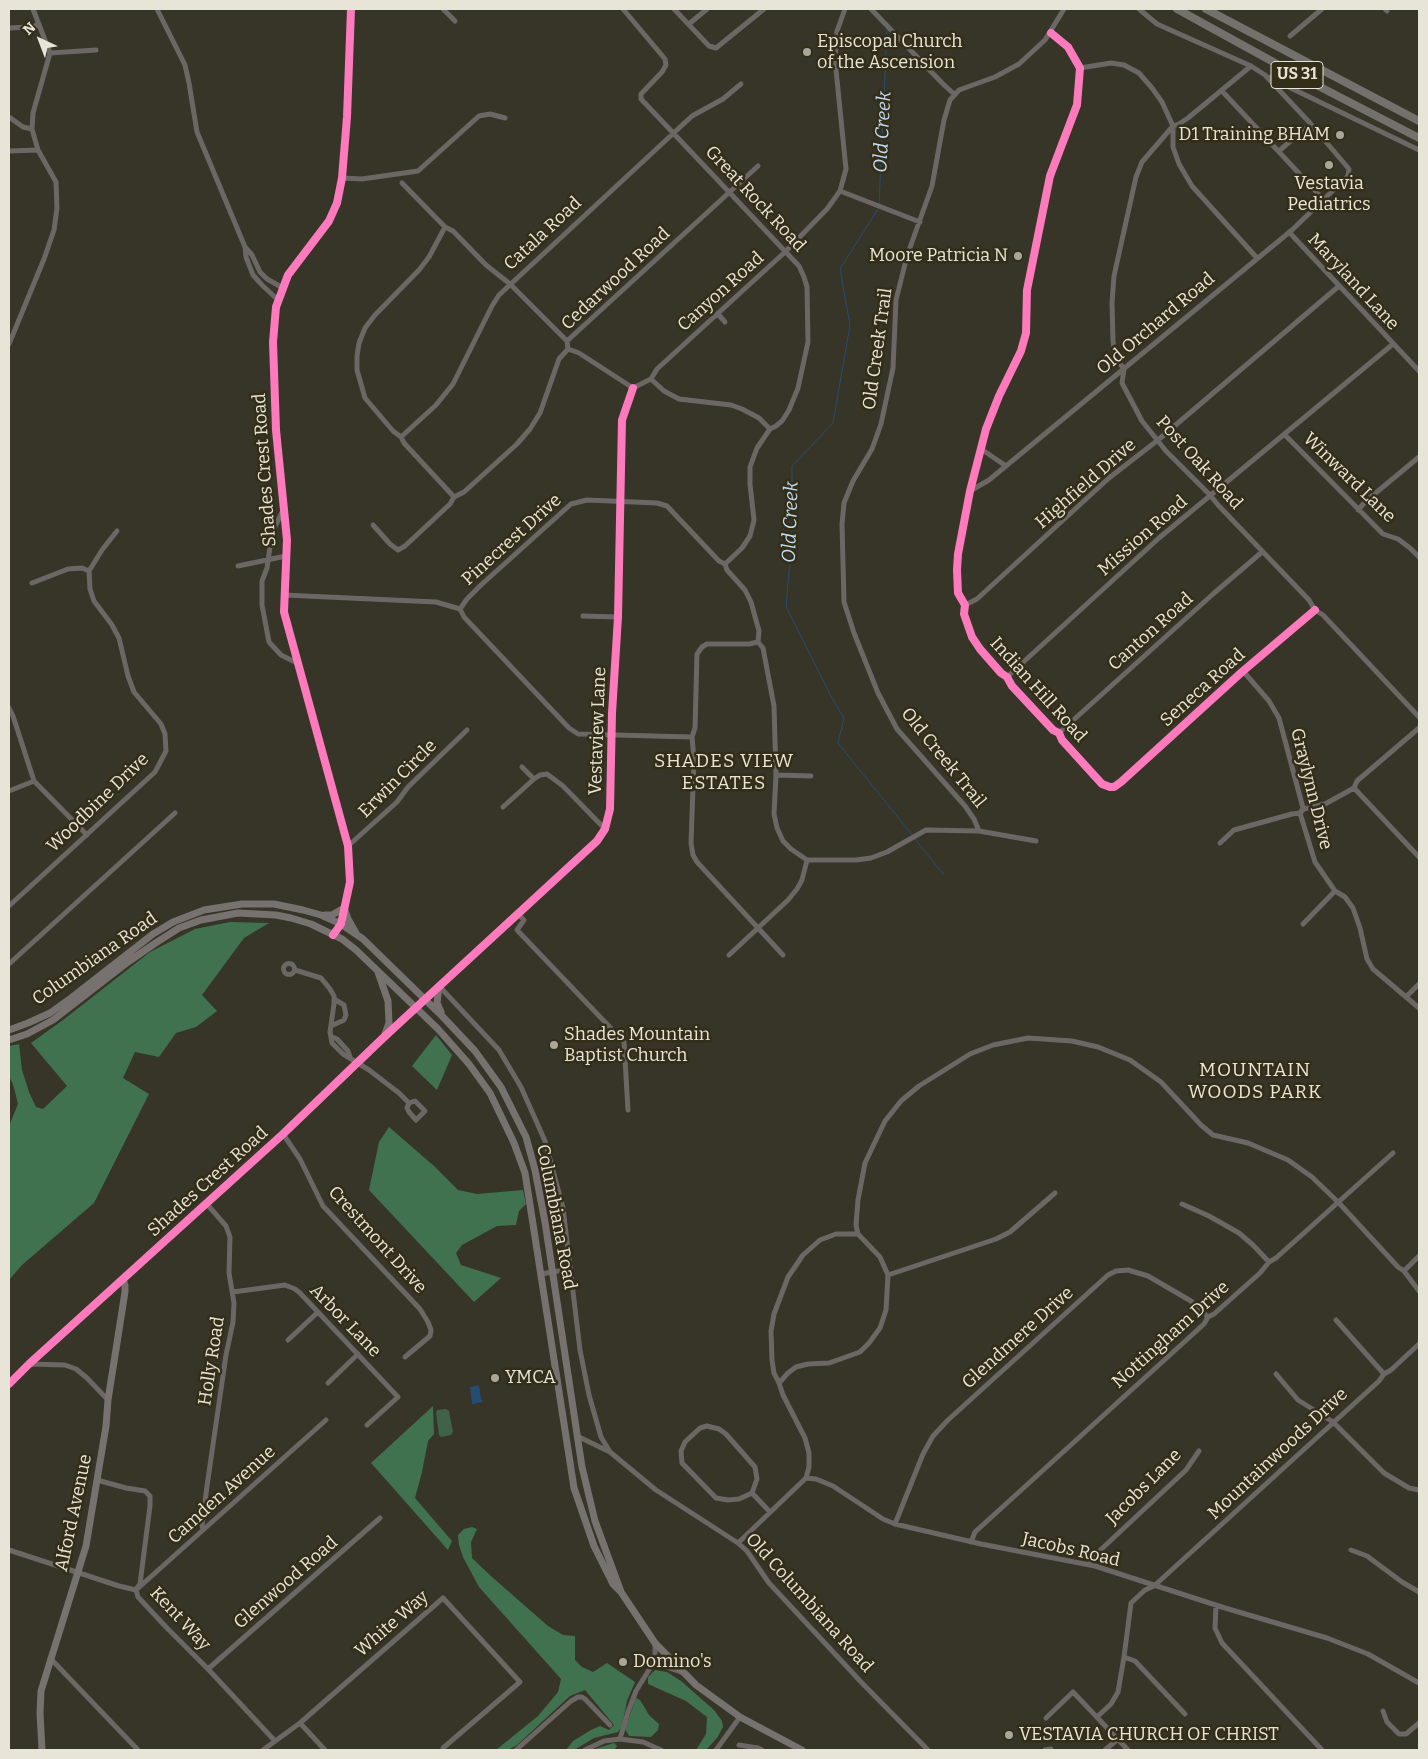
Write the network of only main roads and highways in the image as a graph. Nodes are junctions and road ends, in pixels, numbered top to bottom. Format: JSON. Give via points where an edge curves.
{"nodes":[{"id":1,"x":1177,"y":9,"type":"edge"},
{"id":2,"x":1206,"y":9,"type":"edge"},
{"id":3,"x":1419,"y":121,"type":"edge"},
{"id":4,"x":1419,"y":138,"type":"edge"},
{"id":5,"x":321,"y":915,"type":"junction"},
{"id":6,"x":358,"y":935,"type":"junction"},
{"id":7,"x":376,"y":968,"type":"junction"},
{"id":8,"x":439,"y":986,"type":"road end"},
{"id":9,"x":425,"y":999,"type":"junction"},
{"id":10,"x":416,"y":1007,"type":"junction"},
{"id":11,"x":62,"y":1009,"type":"junction"},
{"id":12,"x":443,"y":1017,"type":"junction"},
{"id":13,"x":9,"y":1030,"type":"edge"},
{"id":14,"x":383,"y":1038,"type":"junction"},
{"id":15,"x":9,"y":1040,"type":"edge"},
{"id":16,"x":466,"y":1041,"type":"junction"},
{"id":17,"x":457,"y":1049,"type":"junction"},
{"id":18,"x":520,"y":1123,"type":"junction"},
{"id":19,"x":508,"y":1128,"type":"junction"},
{"id":20,"x":123,"y":1279,"type":"joint"},
{"id":21,"x":621,"y":1592,"type":"junction"},
{"id":22,"x":42,"y":1750,"type":"edge"},
{"id":23,"x":802,"y":1750,"type":"edge"}],
"edges":[{"from":1,"to":4,"type":"main road","number":"US 31"},
{"from":2,"to":3,"type":"main road","number":"US 31"},
{"from":5,"to":6,"type":"main road","name":"Columbiana Road"},
{"from":5,"to":6,"type":"main road","via":[[332,915],[344,908]]},
{"from":5,"to":11,"type":"main road","name":"Columbiana Road","via":[[274,904],[242,904],[204,910],[153,934]]},
{"from":6,"to":9,"type":"main road","name":"Columbiana Road"},
{"from":7,"to":10,"type":"main road","name":"Columbiana Road"},
{"from":7,"to":11,"type":"main road","name":"Columbiana Road","via":[[356,950],[311,924],[276,915],[238,913],[179,928]]},
{"from":7,"to":14,"type":"main road","via":[[388,1001],[389,1022]]},
{"from":8,"to":12,"type":"main road","via":[[437,1003]]},
{"from":9,"to":10,"type":"main road","name":"Shades Crest Road"},
{"from":9,"to":12,"type":"main road","name":"Columbiana Road"},
{"from":10,"to":14,"type":"main road","name":"Shades Crest Road"},
{"from":10,"to":17,"type":"main road","name":"Columbiana Road"},
{"from":11,"to":13,"type":"main road","name":"Columbiana Road"},
{"from":11,"to":15,"type":"main road","name":"Columbiana Road","via":[[36,1029]]},
{"from":12,"to":16,"type":"main road","name":"Columbiana Road"},
{"from":14,"to":20,"type":"main road","name":"Shades Crest Road"},
{"from":16,"to":17,"type":"main road"},
{"from":16,"to":18,"type":"main road","name":"Columbiana Road","via":[[491,1072]]},
{"from":17,"to":19,"type":"main road","name":"Columbiana Road","via":[[490,1093]]},
{"from":18,"to":19,"type":"main road"},
{"from":18,"to":21,"type":"main road","name":"Columbiana Road","via":[[535,1170],[582,1467],[595,1521]]},
{"from":19,"to":21,"type":"main road","name":"Columbiana Road","via":[[525,1173],[574,1488],[600,1559],[612,1584]]},
{"from":20,"to":22,"type":"main road","name":"Alford Avenue","via":[[125,1292],[86,1546],[43,1681],[40,1702]]},
{"from":21,"to":23,"type":"main road","name":"Columbiana Road","via":[[655,1643],[682,1672],[740,1717]]}]}
